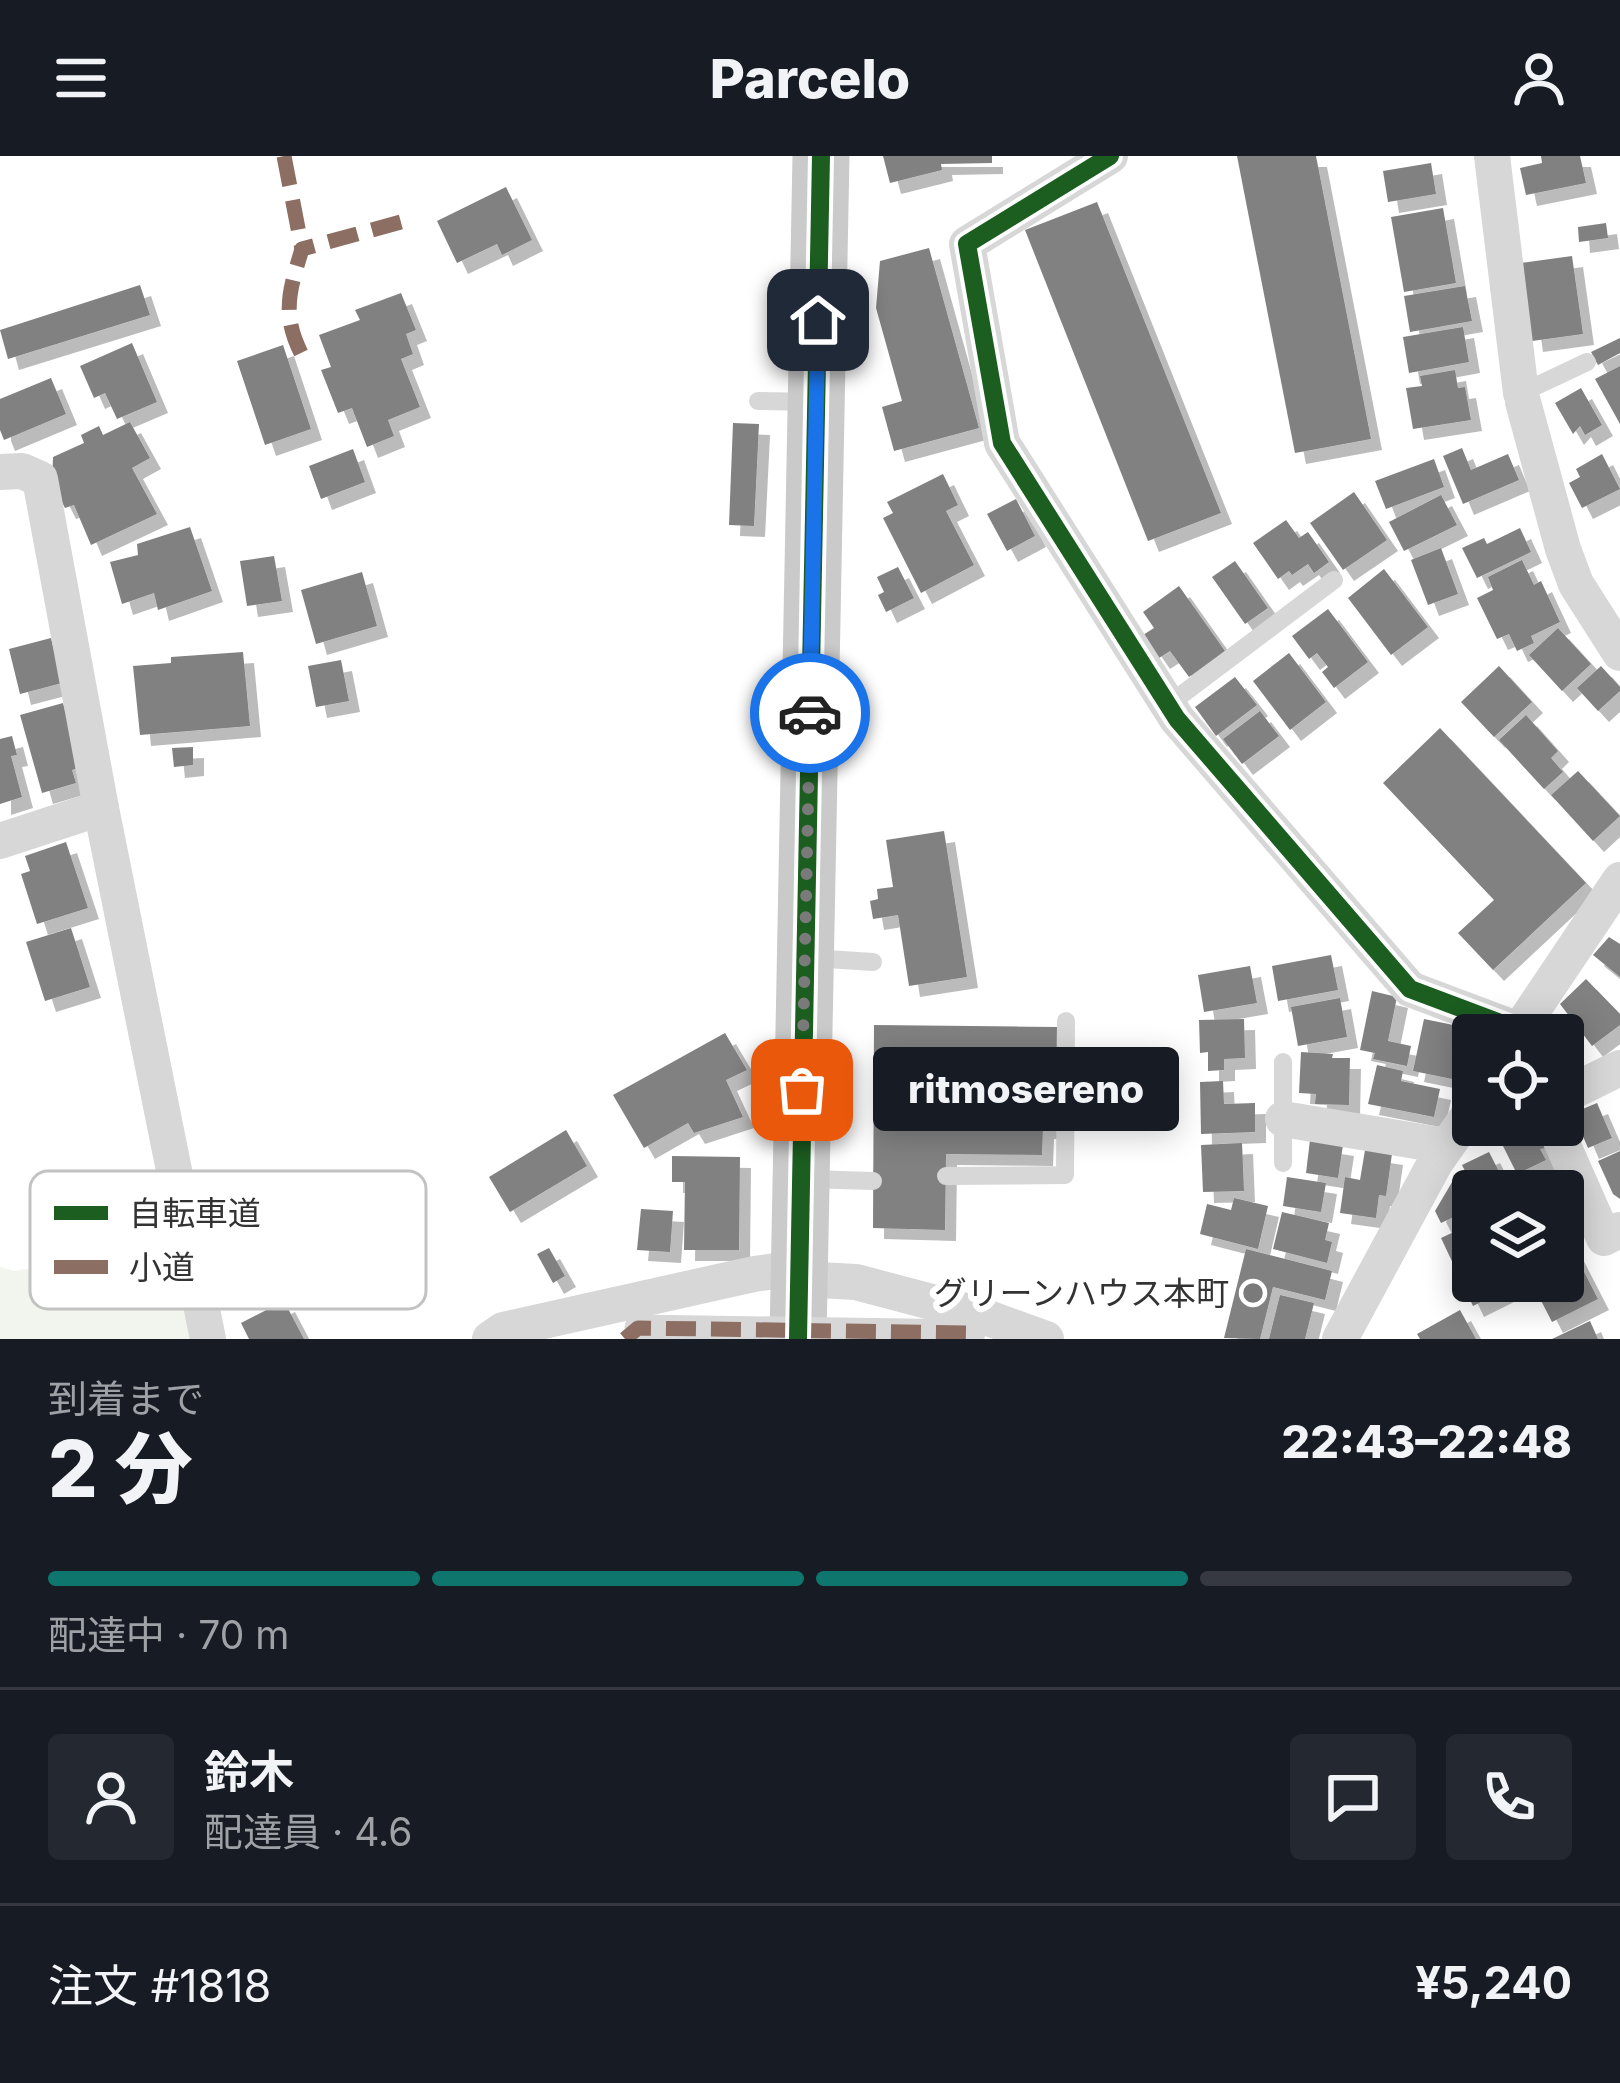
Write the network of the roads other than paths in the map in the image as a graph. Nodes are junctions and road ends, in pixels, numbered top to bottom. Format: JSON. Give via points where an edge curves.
{"nodes":[{"id":1,"x":821,"y":156,"type":"edge"},
{"id":2,"x":1110,"y":156,"type":"edge"},
{"id":3,"x":1492,"y":156,"type":"edge"},
{"id":4,"x":1587,"y":362,"type":"dead end"},
{"id":5,"x":1522,"y":398,"type":"junction"},
{"id":6,"x":758,"y":401,"type":"dead end"},
{"id":7,"x":816,"y":403,"type":"junction"},
{"id":8,"x":0,"y":472,"type":"edge"},
{"id":9,"x":1334,"y":580,"type":"dead end"},
{"id":10,"x":1620,"y":653,"type":"edge"},
{"id":11,"x":1168,"y":705,"type":"junction"},
{"id":12,"x":101,"y":808,"type":"junction"},
{"id":13,"x":0,"y":841,"type":"edge"},
{"id":14,"x":1620,"y":880,"type":"edge"},
{"id":15,"x":805,"y":957,"type":"junction"},
{"id":16,"x":873,"y":962,"type":"dead end"},
{"id":17,"x":1472,"y":1014,"type":"edge"},
{"id":18,"x":1530,"y":1014,"type":"edge"},
{"id":19,"x":1066,"y":1021,"type":"dead end"},
{"id":20,"x":1283,"y":1062,"type":"dead end"},
{"id":21,"x":1620,"y":1068,"type":"edge"},
{"id":22,"x":1584,"y":1086,"type":"edge"},
{"id":23,"x":1283,"y":1119,"type":"junction"},
{"id":24,"x":1452,"y":1138,"type":"edge"},
{"id":25,"x":1446,"y":1146,"type":"junction"},
{"id":26,"x":1563,"y":1146,"type":"edge"},
{"id":27,"x":1283,"y":1163,"type":"dead end"},
{"id":28,"x":169,"y":1171,"type":"edge"},
{"id":29,"x":946,"y":1176,"type":"dead end"},
{"id":30,"x":801,"y":1179,"type":"junction"},
{"id":31,"x":873,"y":1181,"type":"dead end"},
{"id":32,"x":1620,"y":1230,"type":"edge"},
{"id":33,"x":799,"y":1274,"type":"junction"},
{"id":34,"x":201,"y":1309,"type":"edge"},
{"id":35,"x":638,"y":1328,"type":"dead end"},
{"id":36,"x":972,"y":1334,"type":"dead end"},
{"id":37,"x":483,"y":1336,"type":"edge"},
{"id":38,"x":208,"y":1339,"type":"edge"},
{"id":39,"x":798,"y":1339,"type":"edge"},
{"id":40,"x":1046,"y":1339,"type":"edge"},
{"id":41,"x":1340,"y":1339,"type":"edge"}],
"edges":[{"from":1,"to":7,"type":"main road"},
{"from":2,"to":11,"type":"street","via":[[968,244],[1002,443]]},
{"from":3,"to":5,"type":"street"},
{"from":4,"to":5,"type":"lane"},
{"from":5,"to":10,"type":"street","via":[[1576,584]]},
{"from":6,"to":7,"type":"lane"},
{"from":7,"to":15,"type":"main road"},
{"from":8,"to":12,"type":"street","via":[[40,479]]},
{"from":9,"to":11,"type":"lane"},
{"from":11,"to":17,"type":"street","via":[[1410,988]]},
{"from":12,"to":13,"type":"street"},
{"from":12,"to":28,"type":"street","via":[[135,1028]]},
{"from":14,"to":18,"type":"street"},
{"from":15,"to":16,"type":"lane"},
{"from":15,"to":30,"type":"main road"},
{"from":19,"to":29,"type":"lane","via":[[1065,1175]]},
{"from":20,"to":23,"type":"lane"},
{"from":21,"to":22,"type":"street"},
{"from":23,"to":25,"type":"street"},
{"from":23,"to":27,"type":"lane"},
{"from":24,"to":25,"type":"street"},
{"from":25,"to":41,"type":"street"},
{"from":26,"to":32,"type":"street","via":[[1604,1238]]},
{"from":30,"to":31,"type":"lane"},
{"from":30,"to":33,"type":"main road"},
{"from":33,"to":37,"type":"street","via":[[754,1274]]},
{"from":33,"to":39,"type":"main road"},
{"from":33,"to":40,"type":"street","via":[[856,1282]]},
{"from":34,"to":38,"type":"street"},
{"from":35,"to":36,"type":"street","bridge":true}]}
